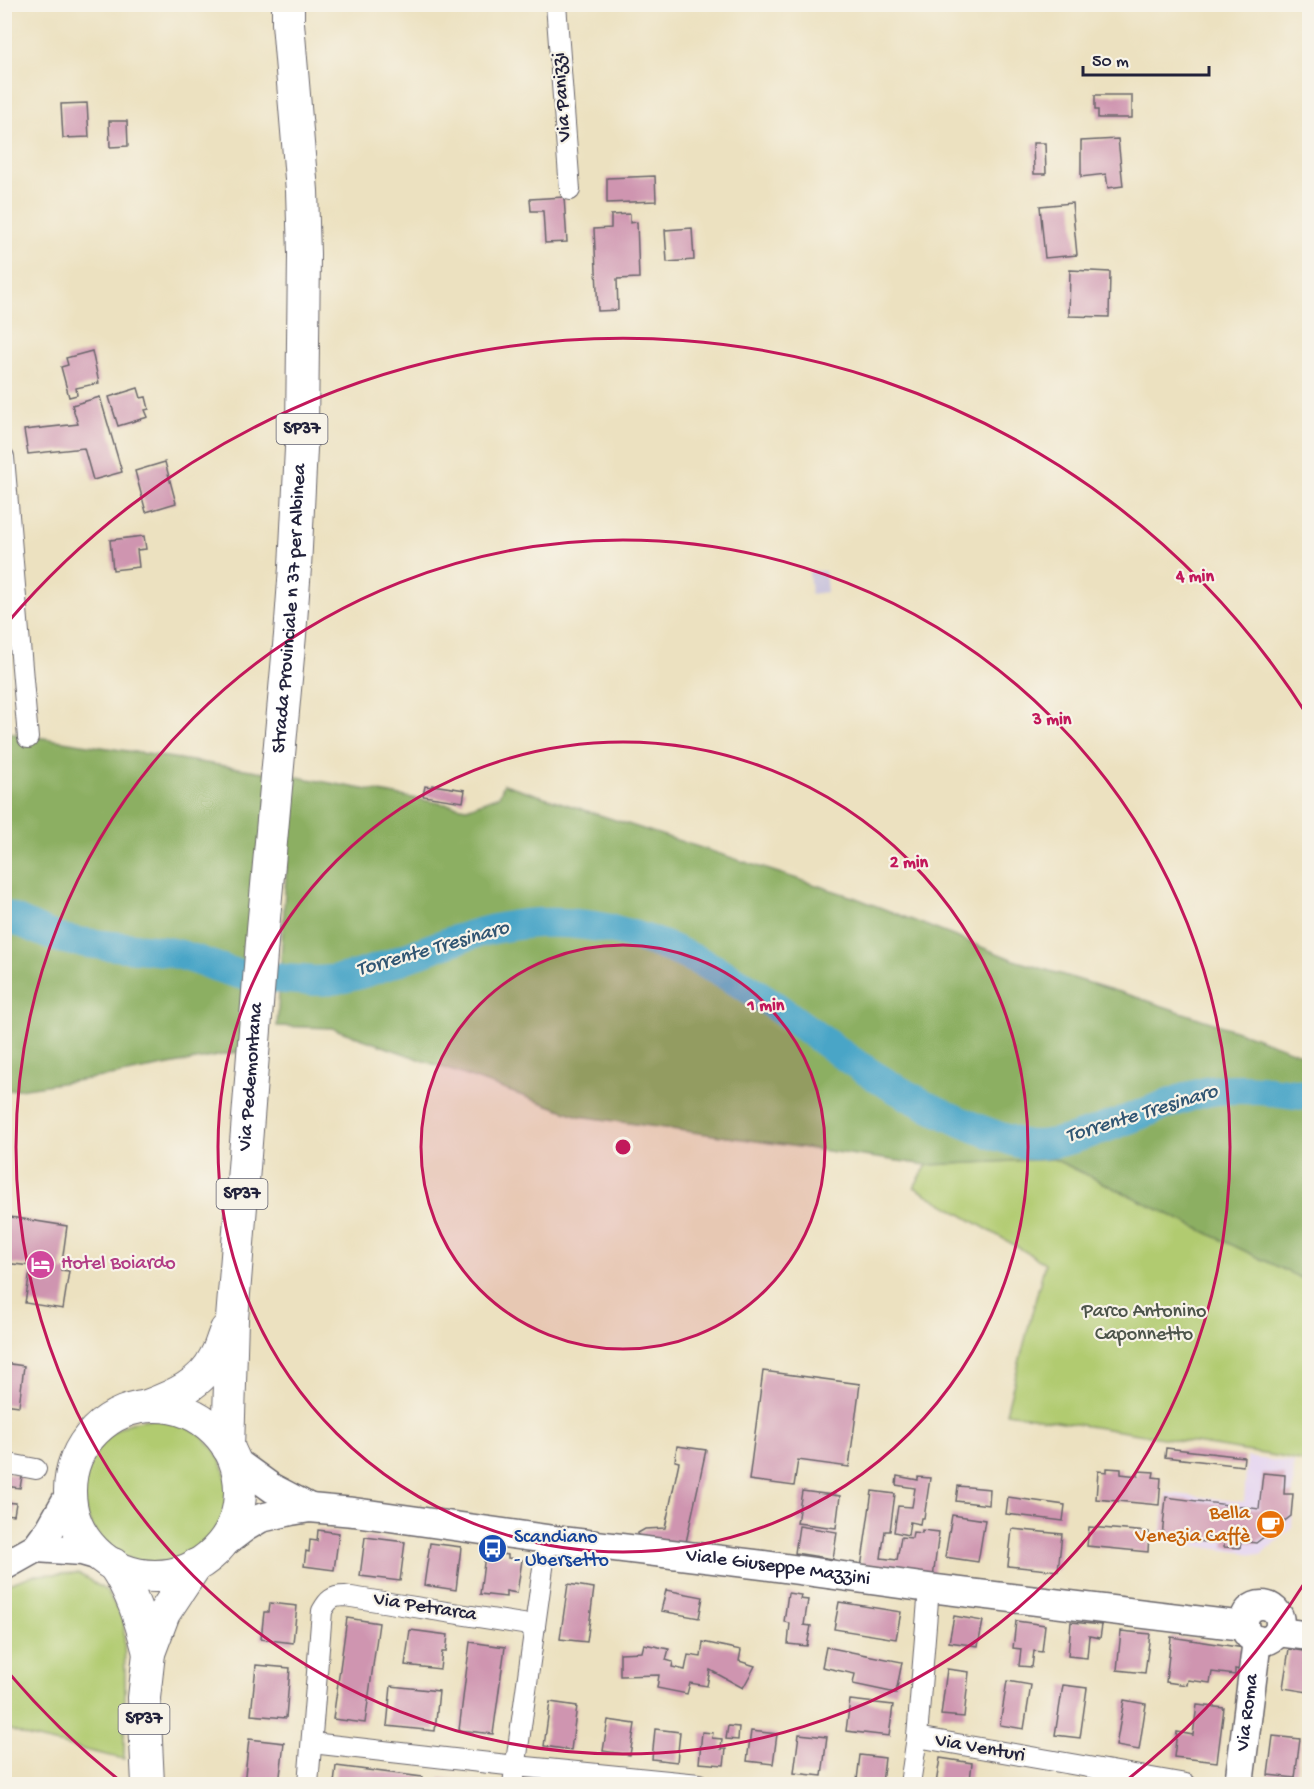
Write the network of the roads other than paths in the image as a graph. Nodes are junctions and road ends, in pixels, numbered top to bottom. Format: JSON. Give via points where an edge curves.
{"nodes":[{"id":1,"x":556,"y":4,"type":"edge"},
{"id":2,"x":286,"y":11,"type":"edge"},
{"id":3,"x":570,"y":190,"type":"dead end"},
{"id":4,"x":4,"y":457,"type":"edge"},
{"id":5,"x":28,"y":738,"type":"dead end"},
{"id":6,"x":273,"y":834,"type":"joint"},
{"id":7,"x":231,"y":1319,"type":"junction"},
{"id":8,"x":147,"y":1406,"type":"junction"},
{"id":9,"x":232,"y":1455,"type":"junction"},
{"id":10,"x":4,"y":1463,"type":"edge"},
{"id":11,"x":36,"y":1469,"type":"dead end"},
{"id":12,"x":71,"y":1492,"type":"junction"},
{"id":13,"x":310,"y":1508,"type":"junction"},
{"id":14,"x":43,"y":1539,"type":"junction"},
{"id":15,"x":547,"y":1539,"type":"junction"},
{"id":16,"x":208,"y":1556,"type":"junction"},
{"id":17,"x":108,"y":1561,"type":"junction"},
{"id":18,"x":4,"y":1566,"type":"edge"},
{"id":19,"x":929,"y":1588,"type":"junction"},
{"id":20,"x":535,"y":1626,"type":"junction"},
{"id":21,"x":1260,"y":1632,"type":"junction"},
{"id":22,"x":1310,"y":1636,"type":"edge"},
{"id":23,"x":149,"y":1653,"type":"junction"},
{"id":24,"x":917,"y":1737,"type":"junction"},
{"id":25,"x":312,"y":1743,"type":"junction"},
{"id":26,"x":515,"y":1775,"type":"edge"},
{"id":27,"x":666,"y":1783,"type":"edge"},
{"id":28,"x":148,"y":1785,"type":"edge"},
{"id":29,"x":308,"y":1785,"type":"edge"},
{"id":30,"x":699,"y":1785,"type":"edge"},
{"id":31,"x":910,"y":1785,"type":"edge"},
{"id":32,"x":1186,"y":1785,"type":"edge"},
{"id":33,"x":1239,"y":1785,"type":"edge"}],
"edges":[{"from":1,"to":3,"type":"street","name":"Via Panizzi"},
{"from":2,"to":6,"type":"main road","name":"Strada Provinciale n 37 per Albinea","number":"SP37","via":[[302,191],[302,429]]},
{"from":4,"to":5,"type":"street"},
{"from":6,"to":7,"type":"main road","name":"Via Pedemontana","number":"SP37"},
{"from":7,"to":8,"type":"main road","name":"Via Pedemontana","via":[[204,1374],[169,1398]]},
{"from":7,"to":9,"type":"main road","name":"Via Pedemontana","number":"SP37"},
{"from":8,"to":9,"type":"main road","name":"Via Pedemontana","via":[[173,1407],[207,1423]]},
{"from":8,"to":12,"type":"main road","name":"Via Pedemontana","via":[[122,1412],[92,1434],[74,1467]]},
{"from":9,"to":13,"type":"street","name":"Viale Giuseppe Mazzini","via":[[272,1488]]},
{"from":9,"to":16,"type":"main road","name":"Via Pedemontana","via":[[240,1487],[238,1512],[227,1536]]},
{"from":10,"to":11,"type":"street"},
{"from":12,"to":14,"type":"street"},
{"from":12,"to":17,"type":"main road","name":"Via Pedemontana","via":[[80,1528]]},
{"from":13,"to":15,"type":"street","name":"Viale Giuseppe Mazzini"},
{"from":13,"to":16,"type":"street","name":"Viale Giuseppe Mazzini","via":[[261,1518]]},
{"from":14,"to":17,"type":"street"},
{"from":14,"to":18,"type":"street"},
{"from":15,"to":19,"type":"street","name":"Viale Giuseppe Mazzini"},
{"from":15,"to":20,"type":"street"},
{"from":16,"to":17,"type":"main road","via":[[175,1573],[155,1575],[136,1573]]},
{"from":16,"to":23,"type":"main road","name":"Via Pedemontana","number":"SP37","via":[[164,1613]]},
{"from":17,"to":23,"type":"main road","name":"Via Pedemontana","number":"SP37","via":[[122,1577],[136,1607]]},
{"from":19,"to":21,"type":"street","name":"Viale Giuseppe Mazzini"},
{"from":19,"to":24,"type":"street"},
{"from":20,"to":25,"type":"street","name":"Via Petrarca","via":[[345,1596],[329,1599],[322,1611]]},
{"from":20,"to":26,"type":"street"},
{"from":21,"to":22,"type":"street","name":"Viale Giuseppe Mazzini"},
{"from":21,"to":33,"type":"street","name":"Via Roma"},
{"from":23,"to":28,"type":"main road","name":"Via Pedemontana","number":"SP37","via":[[144,1698]]},
{"from":24,"to":31,"type":"street"},
{"from":24,"to":32,"type":"street","name":"Via Venturi"},
{"from":25,"to":26,"type":"street"},
{"from":25,"to":29,"type":"street"},
{"from":26,"to":27,"type":"street"},
{"from":27,"to":30,"type":"street"}]}
